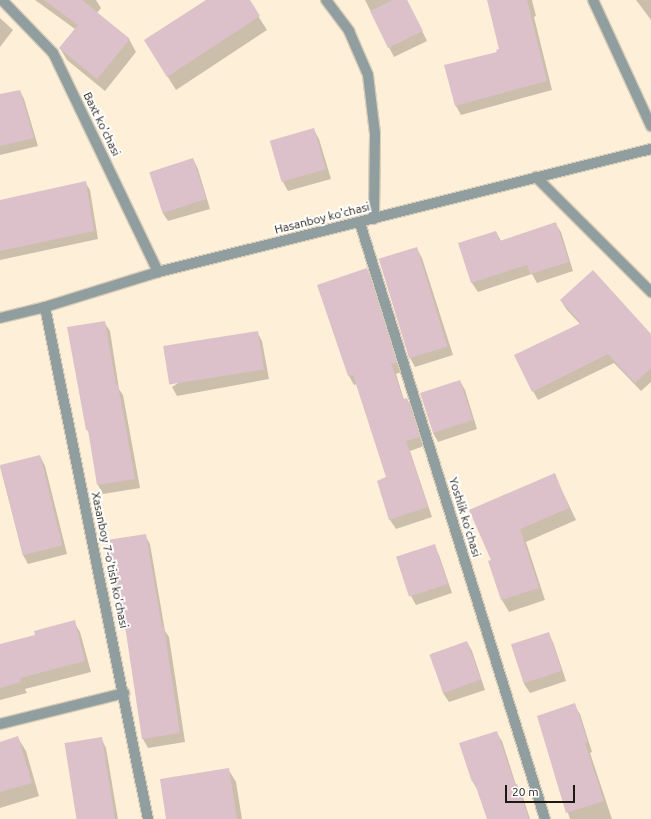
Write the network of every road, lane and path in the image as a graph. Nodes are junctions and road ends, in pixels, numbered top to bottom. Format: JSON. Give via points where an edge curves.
{"nodes":[{"id":1,"x":2,"y":0,"type":"edge"},
{"id":2,"x":326,"y":0,"type":"edge"},
{"id":3,"x":593,"y":0,"type":"edge"},
{"id":4,"x":651,"y":126,"type":"edge"},
{"id":5,"x":651,"y":149,"type":"edge"},
{"id":6,"x":536,"y":178,"type":"junction"},
{"id":7,"x":374,"y":219,"type":"junction"},
{"id":8,"x":360,"y":222,"type":"junction"},
{"id":9,"x":158,"y":272,"type":"junction"},
{"id":10,"x":651,"y":292,"type":"edge"},
{"id":11,"x":45,"y":307,"type":"junction"},
{"id":12,"x":0,"y":318,"type":"edge"},
{"id":13,"x":124,"y":693,"type":"junction"},
{"id":14,"x":0,"y":724,"type":"edge"},
{"id":15,"x":148,"y":819,"type":"edge"},
{"id":16,"x":545,"y":819,"type":"edge"}],
"edges":[{"from":1,"to":9,"type":"street","name":"Baxt ko'chasi","via":[[53,53]]},
{"from":2,"to":7,"type":"street","via":[[349,31],[368,75],[375,134]]},
{"from":3,"to":4,"type":"street"},
{"from":5,"to":6,"type":"street","name":"Hasanboy ko'chasi"},
{"from":6,"to":7,"type":"street","name":"Hasanboy ko'chasi"},
{"from":6,"to":10,"type":"street"},
{"from":7,"to":8,"type":"street","name":"Hasanboy ko'chasi"},
{"from":8,"to":9,"type":"street","name":"Hasanboy ko'chasi"},
{"from":8,"to":16,"type":"street","name":"Yoshlik ko'chasi"},
{"from":9,"to":11,"type":"street","name":"Hasanboy ko'chasi"},
{"from":11,"to":12,"type":"street","name":"Hasanboy ko'chasi"},
{"from":11,"to":13,"type":"street","name":"Xasanboy 7-o'tish ko'chasi"},
{"from":13,"to":14,"type":"street"},
{"from":13,"to":15,"type":"street","name":"Xasanboy 7-o'tish ko'chasi"}]}
